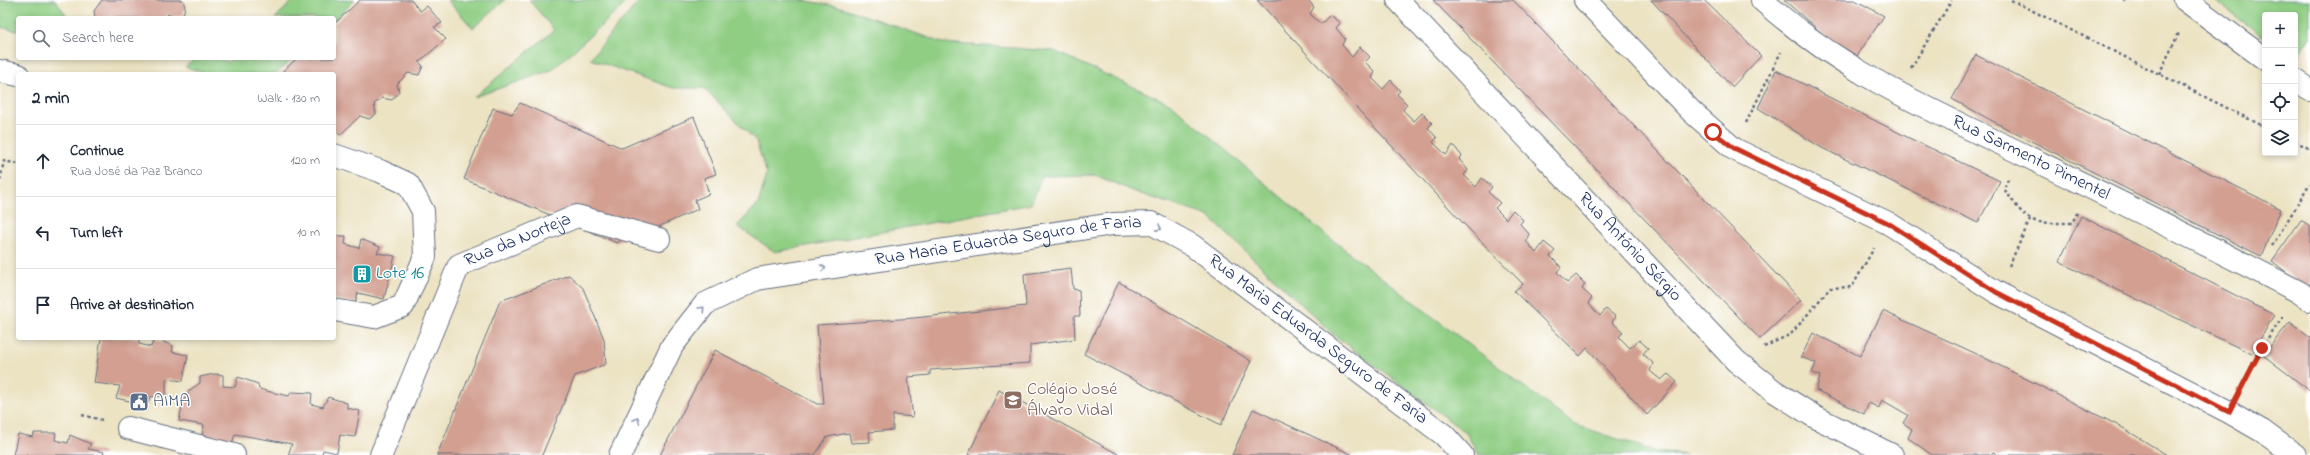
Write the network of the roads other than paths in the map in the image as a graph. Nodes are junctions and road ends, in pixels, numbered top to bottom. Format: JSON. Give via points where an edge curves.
{"nodes":[{"id":1,"x":1398,"y":0,"type":"edge"},
{"id":2,"x":1585,"y":0,"type":"edge"},
{"id":3,"x":1762,"y":0,"type":"edge"},
{"id":4,"x":2189,"y":3,"type":"edge"},
{"id":5,"x":2262,"y":57,"type":"edge"},
{"id":6,"x":0,"y":71,"type":"edge"},
{"id":7,"x":16,"y":75,"type":"edge"},
{"id":8,"x":2298,"y":82,"type":"edge"},
{"id":9,"x":2310,"y":90,"type":"edge"},
{"id":10,"x":336,"y":156,"type":"edge"},
{"id":11,"x":659,"y":239,"type":"dead end"},
{"id":12,"x":2304,"y":296,"type":"edge"},
{"id":13,"x":336,"y":310,"type":"edge"},
{"id":14,"x":128,"y":428,"type":"dead end"},
{"id":15,"x":234,"y":455,"type":"edge"},
{"id":16,"x":381,"y":455,"type":"edge"},
{"id":17,"x":620,"y":455,"type":"edge"},
{"id":18,"x":1462,"y":455,"type":"edge"},
{"id":19,"x":1892,"y":455,"type":"edge"},
{"id":20,"x":2295,"y":455,"type":"edge"}],
"edges":[{"from":1,"to":19,"type":"street","name":"Rua António Sérgio","via":[[1736,360],[1774,391],[1815,417]]},
{"from":2,"to":20,"type":"street","via":[[1691,111],[1734,148],[1888,223],[1996,292],[2229,412],[2262,431]]},
{"from":3,"to":12,"type":"street","name":"Rua Sarmento Pimentel","via":[[1793,28],[1845,64],[1896,93],[2257,270]]},
{"from":4,"to":5,"type":"street"},
{"from":6,"to":7,"type":"street"},
{"from":8,"to":9,"type":"street"},
{"from":10,"to":13,"type":"street","via":[[408,184],[423,211],[425,257],[403,306],[374,317]]},
{"from":11,"to":16,"type":"street","name":"Rua da Norteja","via":[[577,216],[459,265]]},
{"from":14,"to":15,"type":"street"},
{"from":17,"to":18,"type":"street","name":"Rua Maria Eduarda Seguro de Faria","one_way":true,"via":[[672,346],[705,304],[757,279],[1113,224],[1151,224],[1193,246],[1444,435]]}]}
